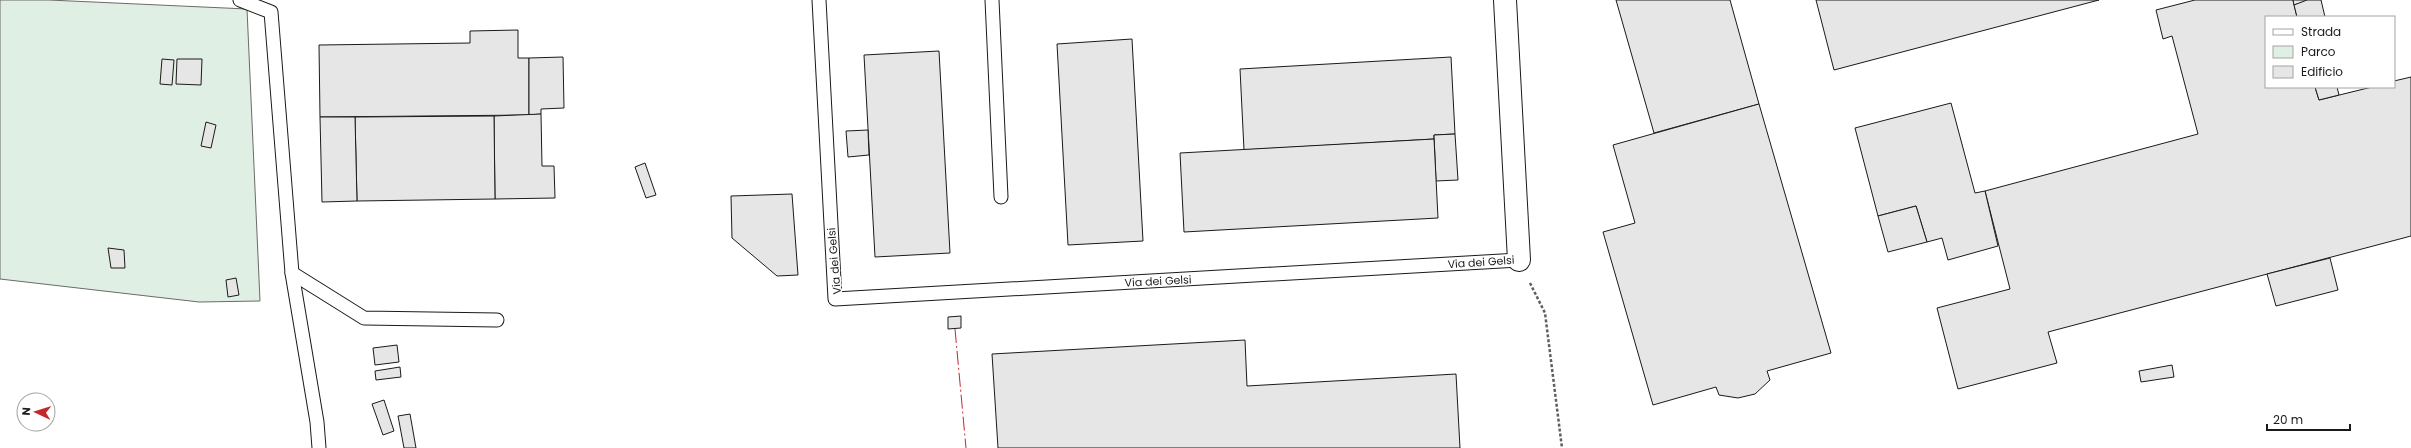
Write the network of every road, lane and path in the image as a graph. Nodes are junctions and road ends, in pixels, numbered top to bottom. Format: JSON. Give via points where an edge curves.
{"nodes":[{"id":1,"x":240,"y":0,"type":"edge"},
{"id":2,"x":819,"y":0,"type":"edge"},
{"id":3,"x":992,"y":0,"type":"edge"},
{"id":4,"x":1505,"y":0,"type":"edge"},
{"id":5,"x":1001,"y":197,"type":"dead end"},
{"id":6,"x":1519,"y":260,"type":"junction"},
{"id":7,"x":292,"y":273,"type":"junction"},
{"id":8,"x":497,"y":320,"type":"dead end"},
{"id":9,"x":319,"y":448,"type":"edge"},
{"id":10,"x":1562,"y":448,"type":"edge"}],
"edges":[{"from":1,"to":7,"type":"lane","via":[[271,12]]},
{"from":2,"to":6,"type":"lane","name":"Via dei Gelsi","via":[[835,299]]},
{"from":3,"to":5,"type":"lane"},
{"from":4,"to":6,"type":"street","name":"Via dei Gelsi"},
{"from":6,"to":10,"type":"path","via":[[1545,313]]},
{"from":7,"to":8,"type":"lane","via":[[364,318]]},
{"from":7,"to":9,"type":"lane"}]}
